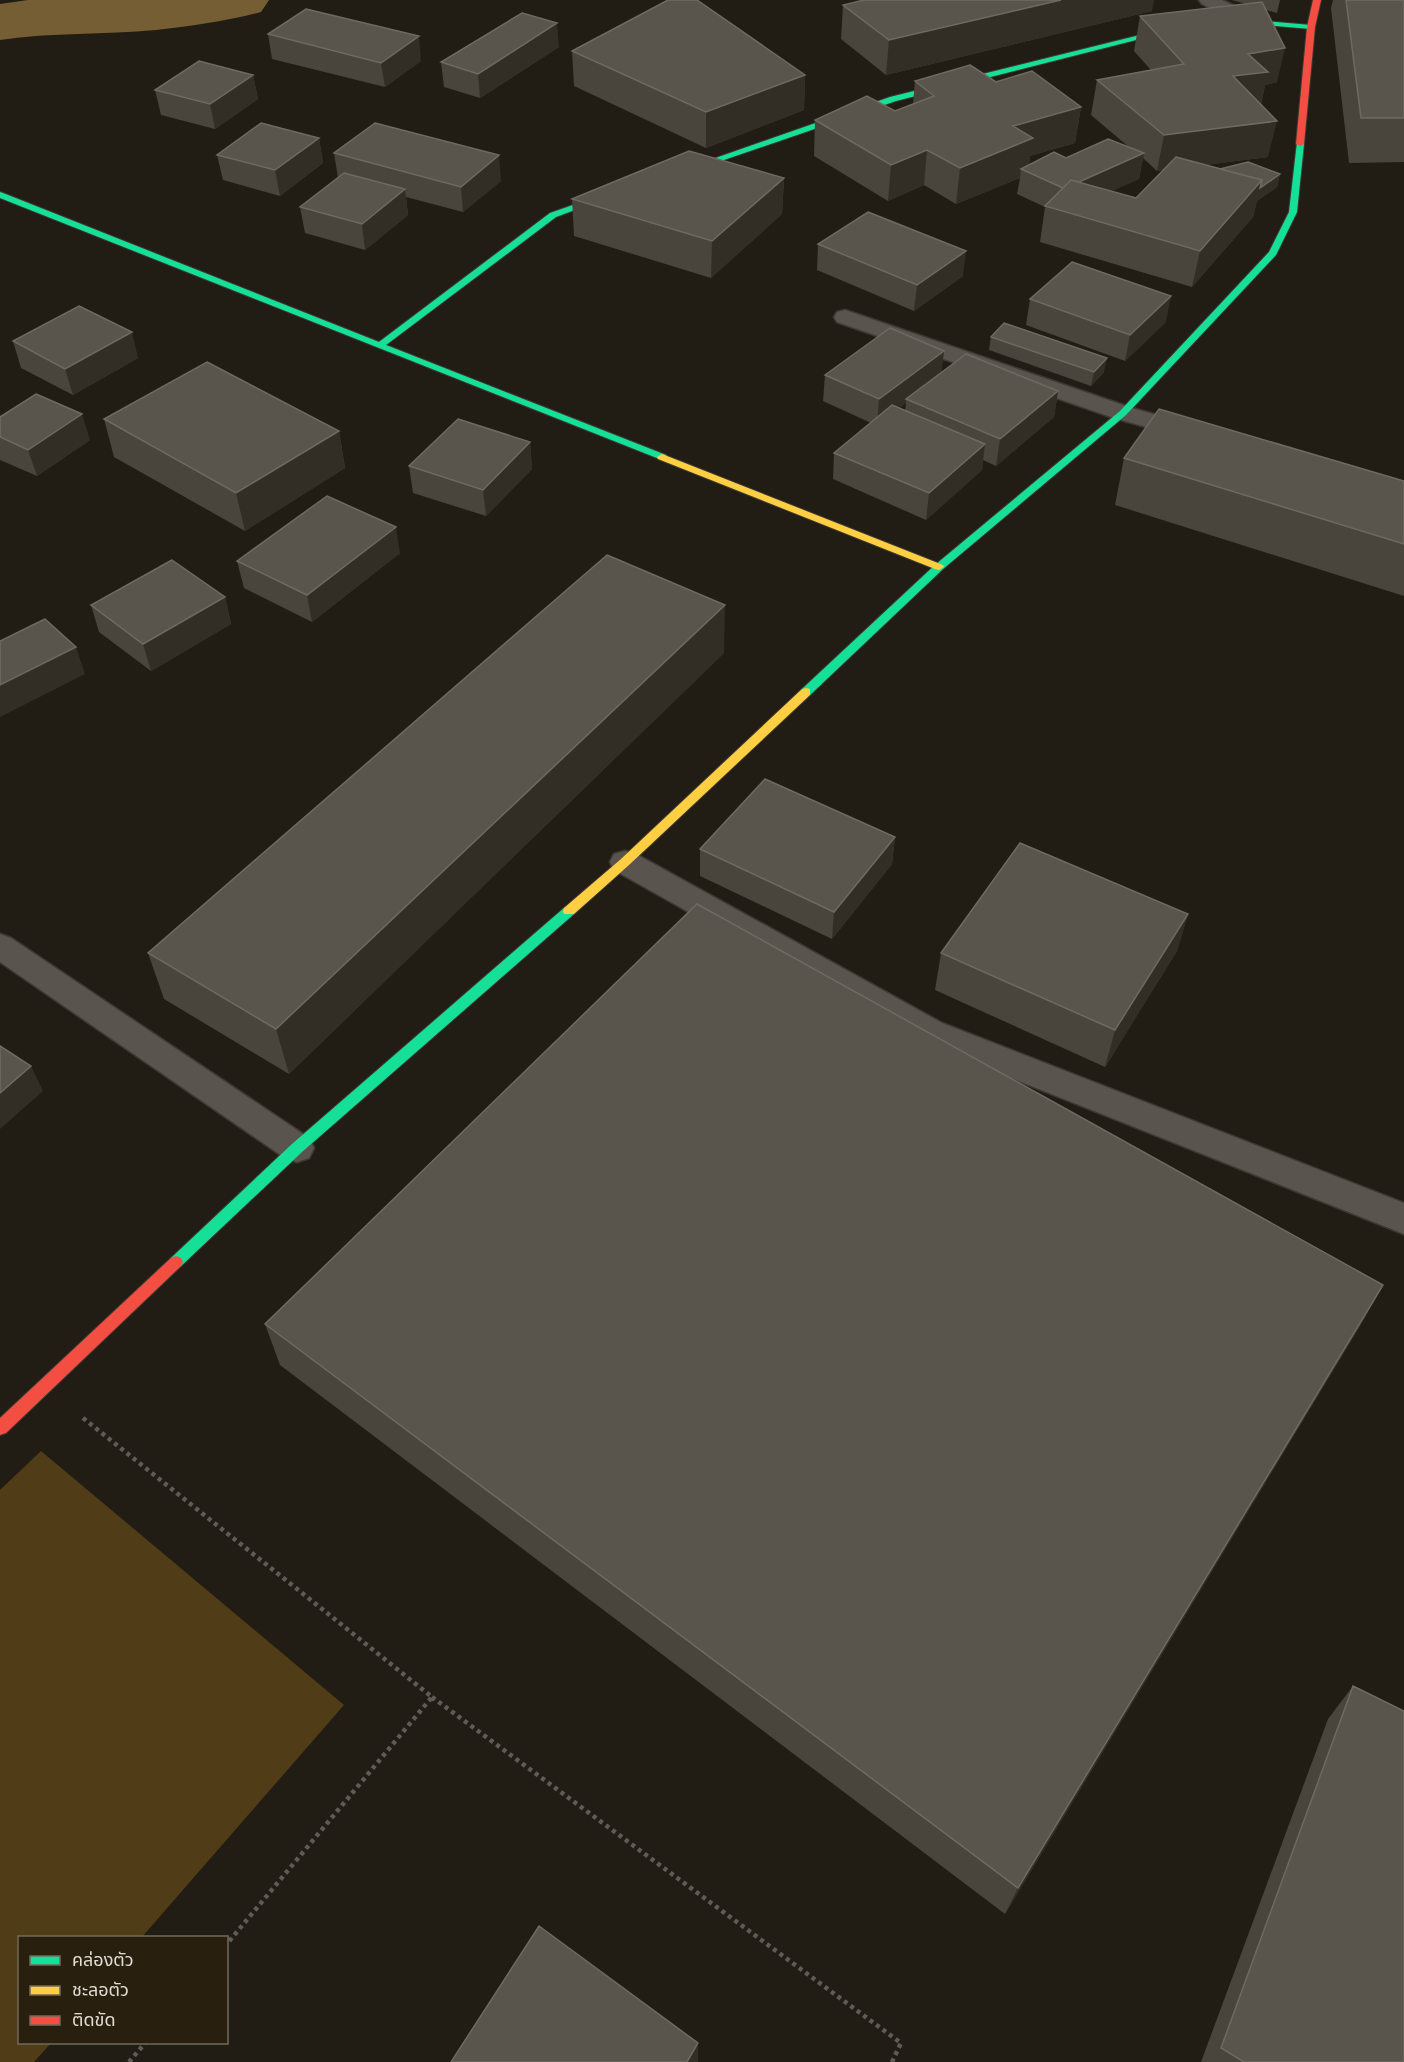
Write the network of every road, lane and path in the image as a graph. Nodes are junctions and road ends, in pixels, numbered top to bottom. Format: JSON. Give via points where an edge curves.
{"nodes":[{"id":1,"x":1208,"y":0,"type":"edge"},
{"id":2,"x":1317,"y":0,"type":"edge"},
{"id":3,"x":1253,"y":22,"type":"junction"},
{"id":4,"x":1219,"y":27,"type":"edge"},
{"id":5,"x":1311,"y":27,"type":"junction"},
{"id":6,"x":1196,"y":30,"type":"edge"},
{"id":7,"x":655,"y":180,"type":"edge"},
{"id":8,"x":633,"y":188,"type":"edge"},
{"id":9,"x":0,"y":195,"type":"edge"},
{"id":10,"x":845,"y":317,"type":"dead end"},
{"id":11,"x":380,"y":345,"type":"junction"},
{"id":12,"x":1123,"y":413,"type":"junction"},
{"id":13,"x":1213,"y":438,"type":"edge"},
{"id":14,"x":939,"y":567,"type":"junction"},
{"id":15,"x":625,"y":862,"type":"junction"},
{"id":16,"x":0,"y":946,"type":"edge"},
{"id":17,"x":297,"y":1148,"type":"junction"},
{"id":18,"x":1404,"y":1219,"type":"edge"},
{"id":19,"x":44,"y":1388,"type":"junction"},
{"id":20,"x":0,"y":1428,"type":"edge"},
{"id":21,"x":432,"y":1697,"type":"junction"},
{"id":22,"x":228,"y":1943,"type":"edge"},
{"id":23,"x":145,"y":2044,"type":"edge"},
{"id":24,"x":129,"y":2062,"type":"edge"},
{"id":25,"x":892,"y":2062,"type":"edge"}],
"edges":[{"from":1,"to":3,"type":"street"},
{"from":2,"to":5,"type":"street"},
{"from":3,"to":4,"type":"street"},
{"from":3,"to":5,"type":"street"},
{"from":5,"to":12,"type":"street","via":[[1293,212],[1273,254]]},
{"from":6,"to":7,"type":"street","via":[[1140,37],[893,99]]},
{"from":8,"to":11,"type":"street","via":[[554,215]]},
{"from":9,"to":11,"type":"street"},
{"from":10,"to":12,"type":"street"},
{"from":11,"to":14,"type":"street"},
{"from":12,"to":13,"type":"street"},
{"from":12,"to":14,"type":"street"},
{"from":14,"to":15,"type":"street"},
{"from":15,"to":17,"type":"street"},
{"from":15,"to":18,"type":"street","via":[[930,1032]]},
{"from":16,"to":17,"type":"street"},
{"from":17,"to":19,"type":"street"},
{"from":19,"to":20,"type":"street"},
{"from":19,"to":21,"type":"path"},
{"from":21,"to":22,"type":"path"},
{"from":21,"to":25,"type":"path","via":[[901,2043]]},
{"from":23,"to":24,"type":"path"}]}
